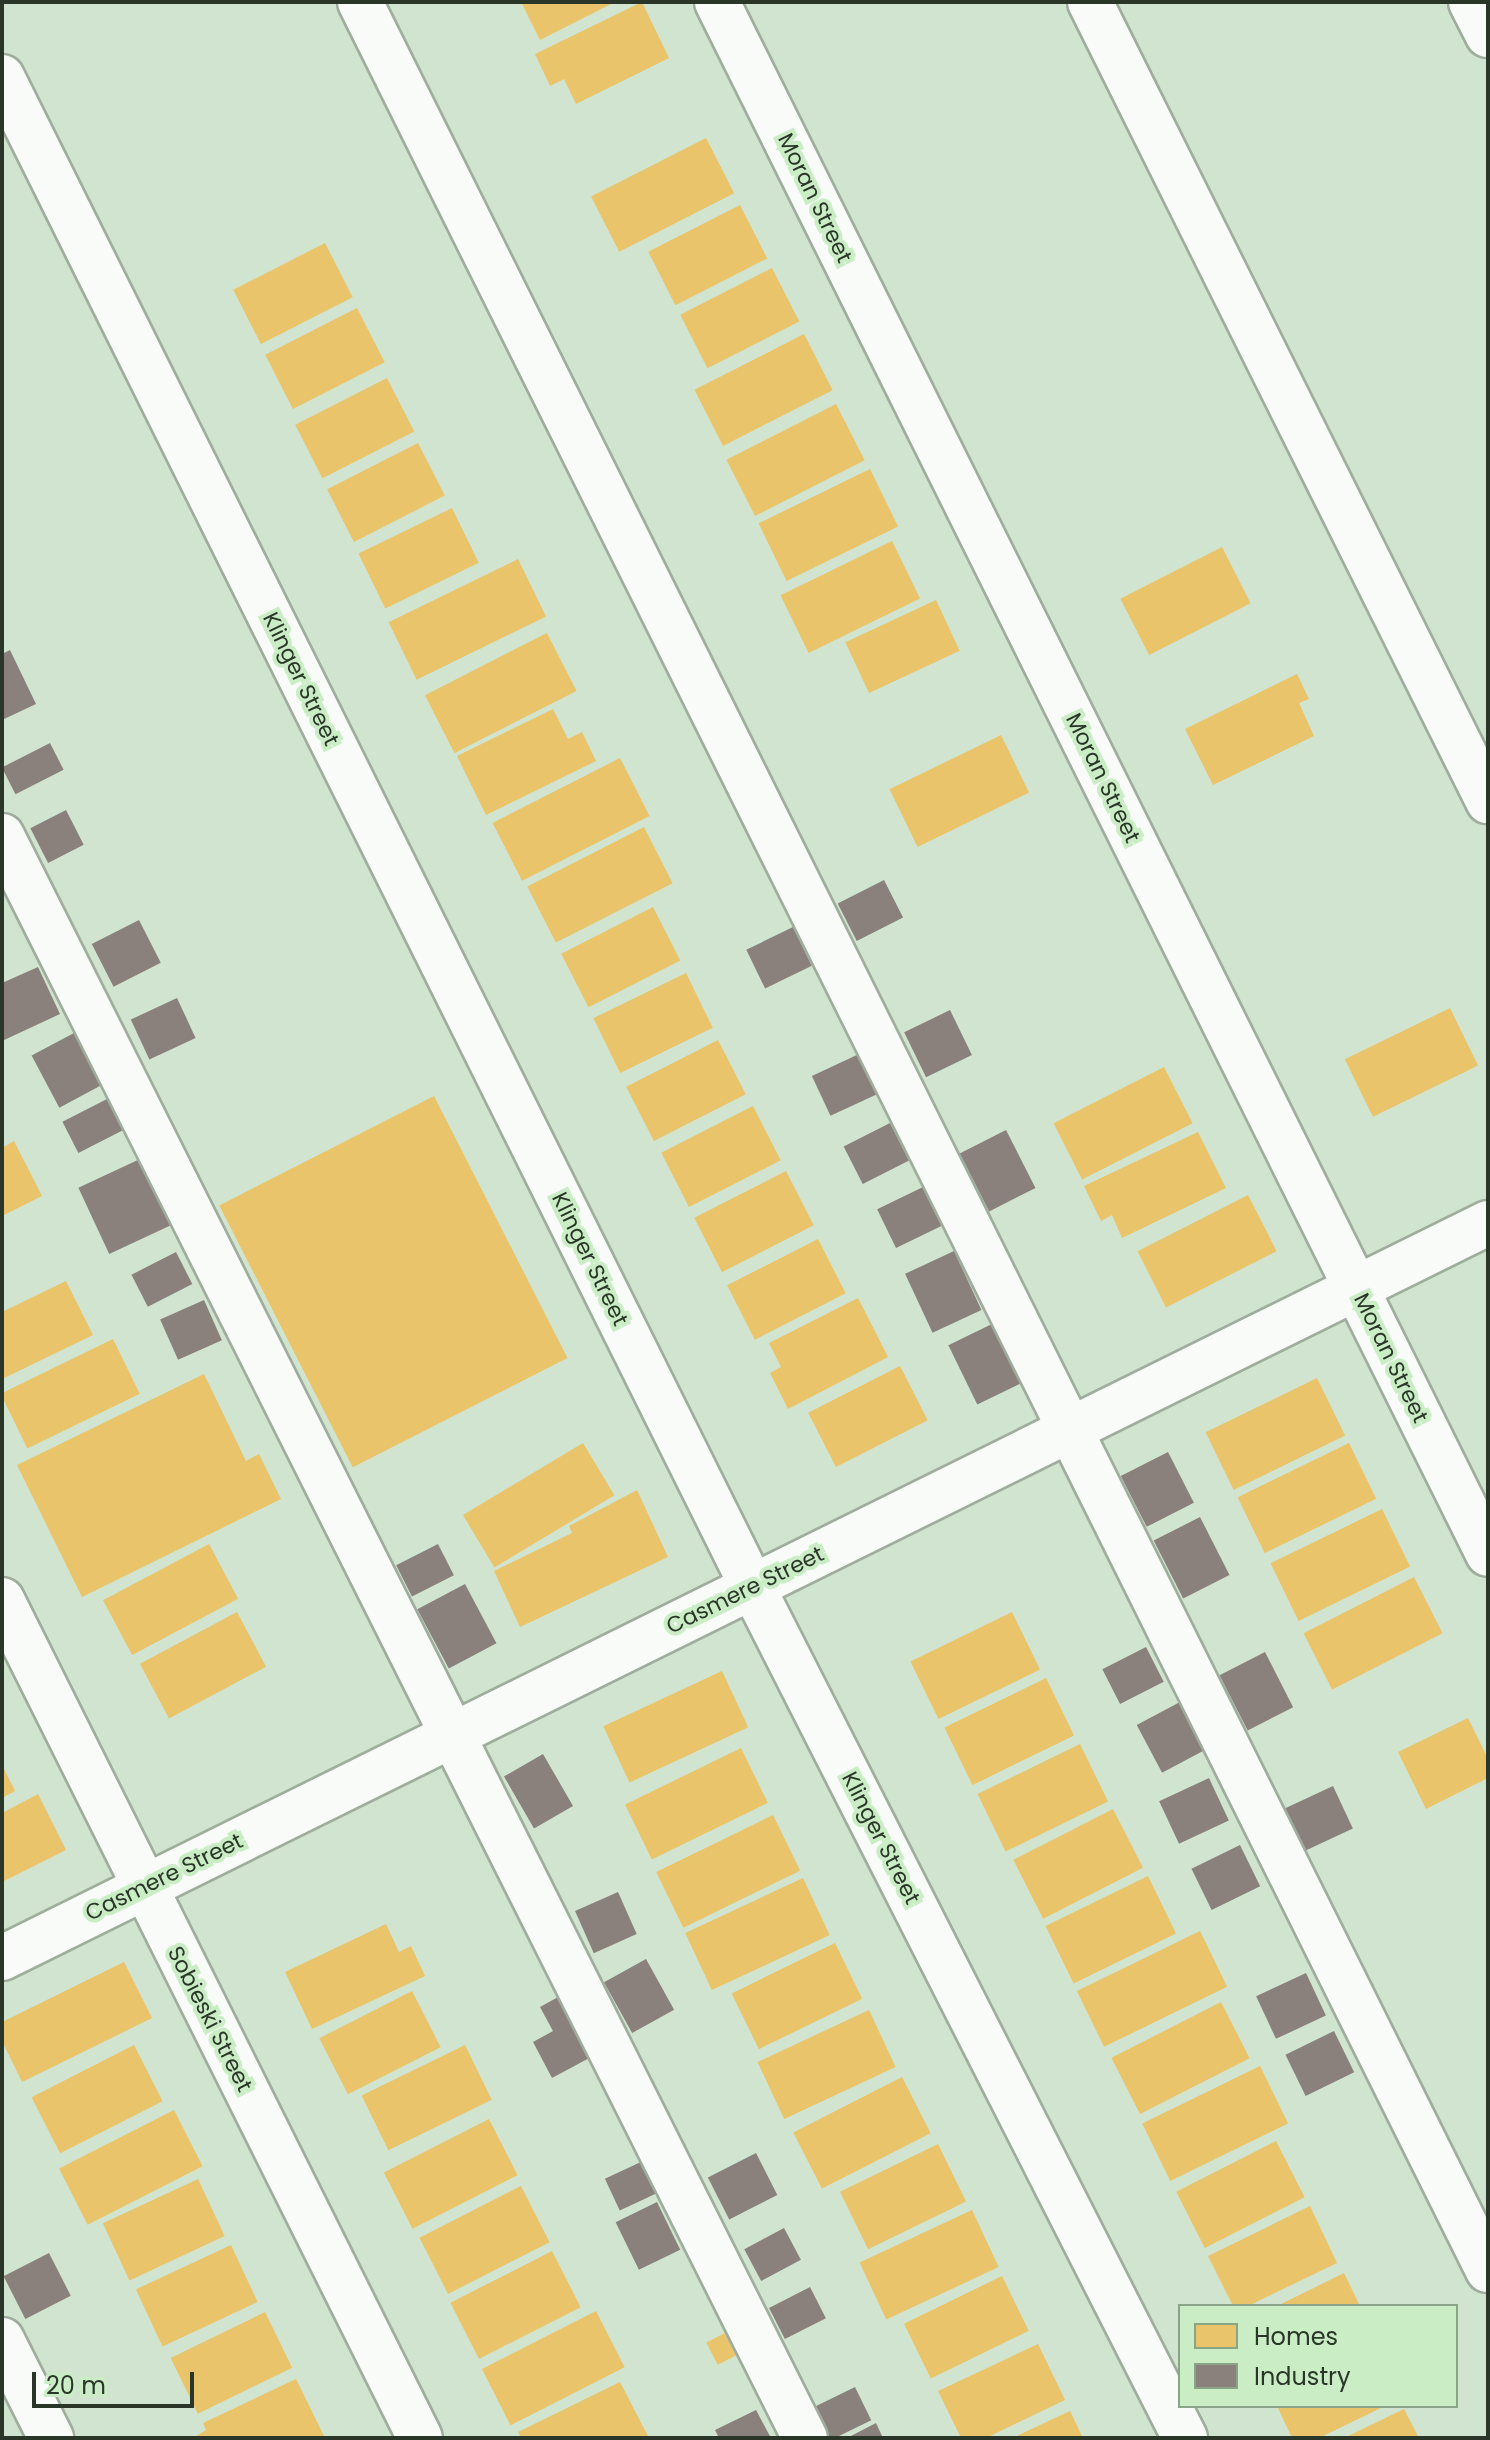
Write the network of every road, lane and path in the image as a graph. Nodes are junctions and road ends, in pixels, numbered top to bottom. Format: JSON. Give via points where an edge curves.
{"nodes":[{"id":1,"x":360,"y":2,"type":"edge"},
{"id":2,"x":717,"y":2,"type":"edge"},
{"id":3,"x":1090,"y":2,"type":"edge"},
{"id":4,"x":1471,"y":2,"type":"edge"},
{"id":5,"x":1488,"y":35,"type":"edge"},
{"id":6,"x":2,"y":77,"type":"edge"},
{"id":7,"x":1488,"y":801,"type":"edge"},
{"id":8,"x":2,"y":836,"type":"edge"},
{"id":9,"x":1488,"y":1223,"type":"edge"},
{"id":10,"x":1356,"y":1288,"type":"junction"},
{"id":11,"x":1068,"y":1430,"type":"junction"},
{"id":12,"x":1488,"y":1554,"type":"edge"},
{"id":13,"x":752,"y":1586,"type":"junction"},
{"id":14,"x":2,"y":1600,"type":"edge"},
{"id":15,"x":452,"y":1735,"type":"junction"},
{"id":16,"x":144,"y":1887,"type":"junction"},
{"id":17,"x":2,"y":1958,"type":"edge"},
{"id":18,"x":1488,"y":2270,"type":"edge"},
{"id":19,"x":2,"y":2340,"type":"edge"},
{"id":20,"x":51,"y":2438,"type":"edge"},
{"id":21,"x":420,"y":2438,"type":"edge"},
{"id":22,"x":805,"y":2438,"type":"edge"},
{"id":23,"x":1185,"y":2438,"type":"edge"}],
"edges":[{"from":1,"to":11,"type":"street"},
{"from":2,"to":10,"type":"street","name":"Moran Street"},
{"from":3,"to":7,"type":"street"},
{"from":4,"to":5,"type":"street"},
{"from":6,"to":13,"type":"street","name":"Klinger Street"},
{"from":8,"to":15,"type":"street"},
{"from":9,"to":10,"type":"street","name":"Casmere Street"},
{"from":10,"to":11,"type":"street","name":"Casmere Street"},
{"from":10,"to":12,"type":"street","name":"Moran Street"},
{"from":11,"to":13,"type":"street","name":"Casmere Street"},
{"from":11,"to":18,"type":"street"},
{"from":13,"to":15,"type":"street","name":"Casmere Street"},
{"from":13,"to":23,"type":"street","name":"Klinger Street"},
{"from":14,"to":16,"type":"street","name":"Sobieski Street"},
{"from":15,"to":16,"type":"street","name":"Casmere Street"},
{"from":15,"to":22,"type":"street"},
{"from":16,"to":17,"type":"street","name":"Casmere Street"},
{"from":16,"to":21,"type":"street","name":"Sobieski Street"},
{"from":19,"to":20,"type":"street"}]}
